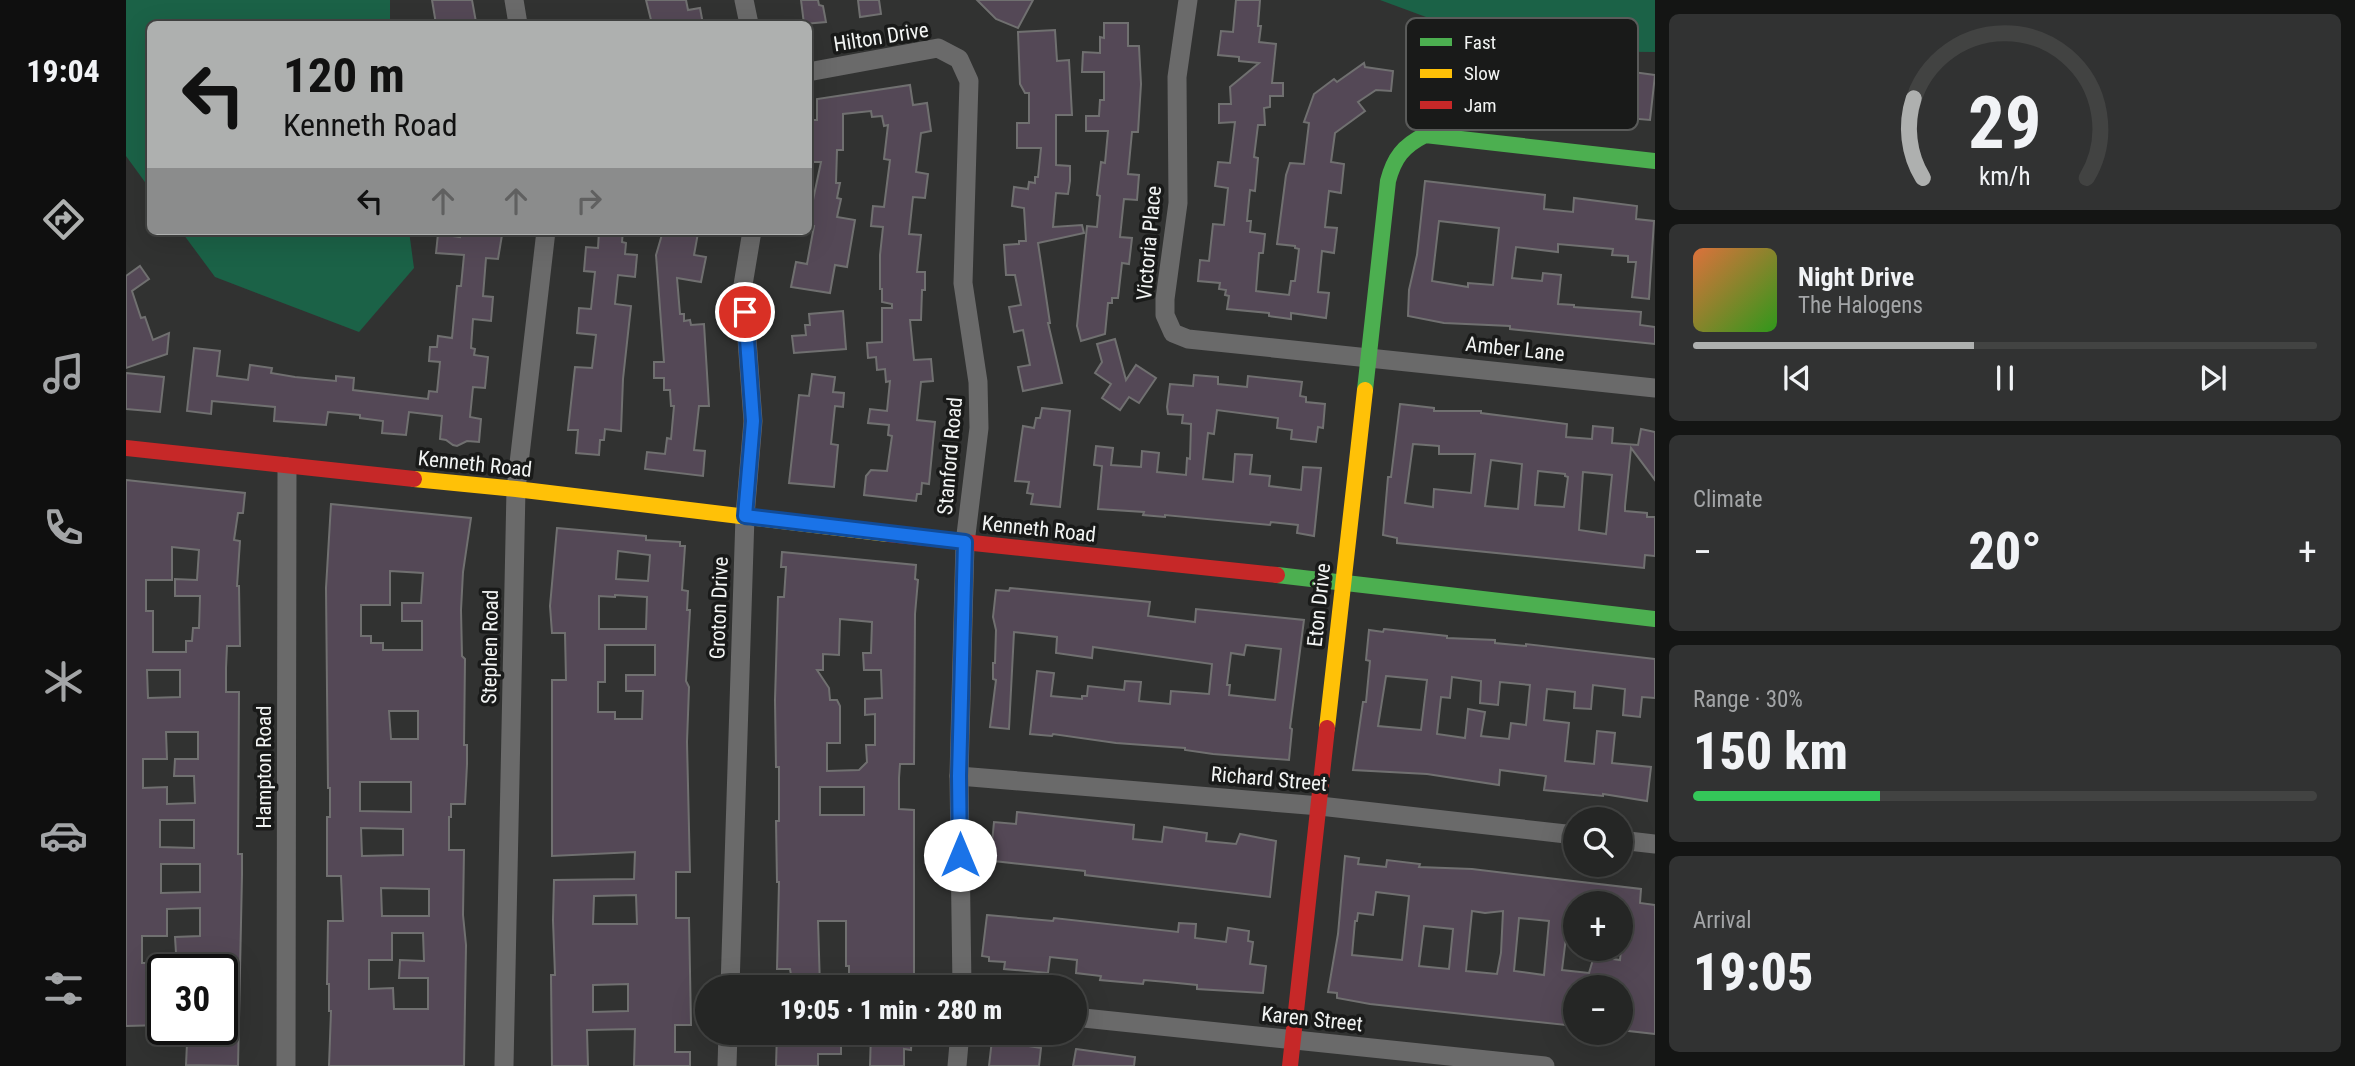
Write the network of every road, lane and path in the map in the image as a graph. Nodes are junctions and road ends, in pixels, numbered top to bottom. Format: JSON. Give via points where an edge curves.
{"nodes":[{"id":1,"x":514,"y":0,"type":"edge"},
{"id":2,"x":744,"y":0,"type":"edge"},
{"id":3,"x":1188,"y":0,"type":"edge"},
{"id":4,"x":518,"y":21,"type":"edge"},
{"id":5,"x":748,"y":21,"type":"edge"},
{"id":6,"x":959,"y":59,"type":"joint"},
{"id":7,"x":812,"y":71,"type":"edge"},
{"id":8,"x":1655,"y":161,"type":"edge"},
{"id":9,"x":546,"y":235,"type":"edge"},
{"id":10,"x":751,"y":235,"type":"edge"},
{"id":11,"x":1370,"y":356,"type":"junction"},
{"id":12,"x":1655,"y":388,"type":"edge"},
{"id":13,"x":126,"y":448,"type":"edge"},
{"id":14,"x":287,"y":467,"type":"junction"},
{"id":15,"x":516,"y":489,"type":"junction"},
{"id":16,"x":745,"y":516,"type":"junction"},
{"id":17,"x":965,"y":542,"type":"junction"},
{"id":18,"x":1342,"y":582,"type":"junction"},
{"id":19,"x":1655,"y":619,"type":"edge"},
{"id":20,"x":959,"y":776,"type":"junction"},
{"id":21,"x":1320,"y":806,"type":"junction"},
{"id":22,"x":1563,"y":834,"type":"edge"},
{"id":23,"x":1633,"y":841,"type":"edge"},
{"id":24,"x":1655,"y":844,"type":"edge"},
{"id":25,"x":730,"y":975,"type":"edge"},
{"id":26,"x":962,"y":975,"type":"edge"},
{"id":27,"x":1087,"y":1018,"type":"edge"},
{"id":28,"x":1293,"y":1040,"type":"junction"},
{"id":29,"x":728,"y":1045,"type":"edge"},
{"id":30,"x":959,"y":1045,"type":"edge"},
{"id":31,"x":286,"y":1066,"type":"edge"},
{"id":32,"x":504,"y":1066,"type":"edge"},
{"id":33,"x":727,"y":1066,"type":"edge"},
{"id":34,"x":957,"y":1066,"type":"edge"},
{"id":35,"x":1290,"y":1066,"type":"edge"},
{"id":36,"x":1545,"y":1066,"type":"edge"}],
"edges":[{"from":1,"to":4,"type":"street"},
{"from":2,"to":5,"type":"street"},
{"from":3,"to":11,"type":"street","name":"Victoria Place","via":[[1177,77],[1178,203],[1165,299],[1165,315],[1173,332],[1188,339]]},
{"from":6,"to":7,"type":"street","name":"Hilton Drive","via":[[939,48]]},
{"from":6,"to":17,"type":"street","name":"Stanford Road","via":[[969,81],[963,283],[978,382],[979,428]]},
{"from":8,"to":11,"type":"street","name":"Eton Drive","via":[[1424,135],[1399,150],[1388,181]]},
{"from":9,"to":15,"type":"street","name":"Stephen Road"},
{"from":10,"to":16,"type":"street","name":"Groton Drive","via":[[743,285],[753,421]]},
{"from":11,"to":12,"type":"street","name":"Amber Lane"},
{"from":11,"to":18,"type":"street","name":"Eton Drive"},
{"from":13,"to":14,"type":"street","name":"Kenneth Road"},
{"from":14,"to":15,"type":"street","name":"Kenneth Road"},
{"from":14,"to":31,"type":"street","name":"Hampton Road"},
{"from":15,"to":16,"type":"street","name":"Kenneth Road"},
{"from":15,"to":32,"type":"street","name":"Stephen Road"},
{"from":16,"to":17,"type":"street","name":"Kenneth Road"},
{"from":16,"to":25,"type":"street","name":"Groton Drive"},
{"from":17,"to":18,"type":"street","name":"Kenneth Road"},
{"from":17,"to":20,"type":"street","name":"Stanford Road"},
{"from":18,"to":19,"type":"street","name":"Kenneth Road"},
{"from":18,"to":21,"type":"street","name":"Eton Drive"},
{"from":20,"to":21,"type":"street","name":"Richard Street"},
{"from":20,"to":26,"type":"street","name":"Stanford Road"},
{"from":21,"to":22,"type":"street","name":"Richard Street"},
{"from":21,"to":28,"type":"street","name":"Eton Drive"},
{"from":23,"to":24,"type":"street"},
{"from":27,"to":28,"type":"street","name":"Karen Street"},
{"from":28,"to":35,"type":"street","name":"Eton Drive"},
{"from":28,"to":36,"type":"street","name":"Karen Street"},
{"from":29,"to":33,"type":"street"},
{"from":30,"to":34,"type":"street"}]}
